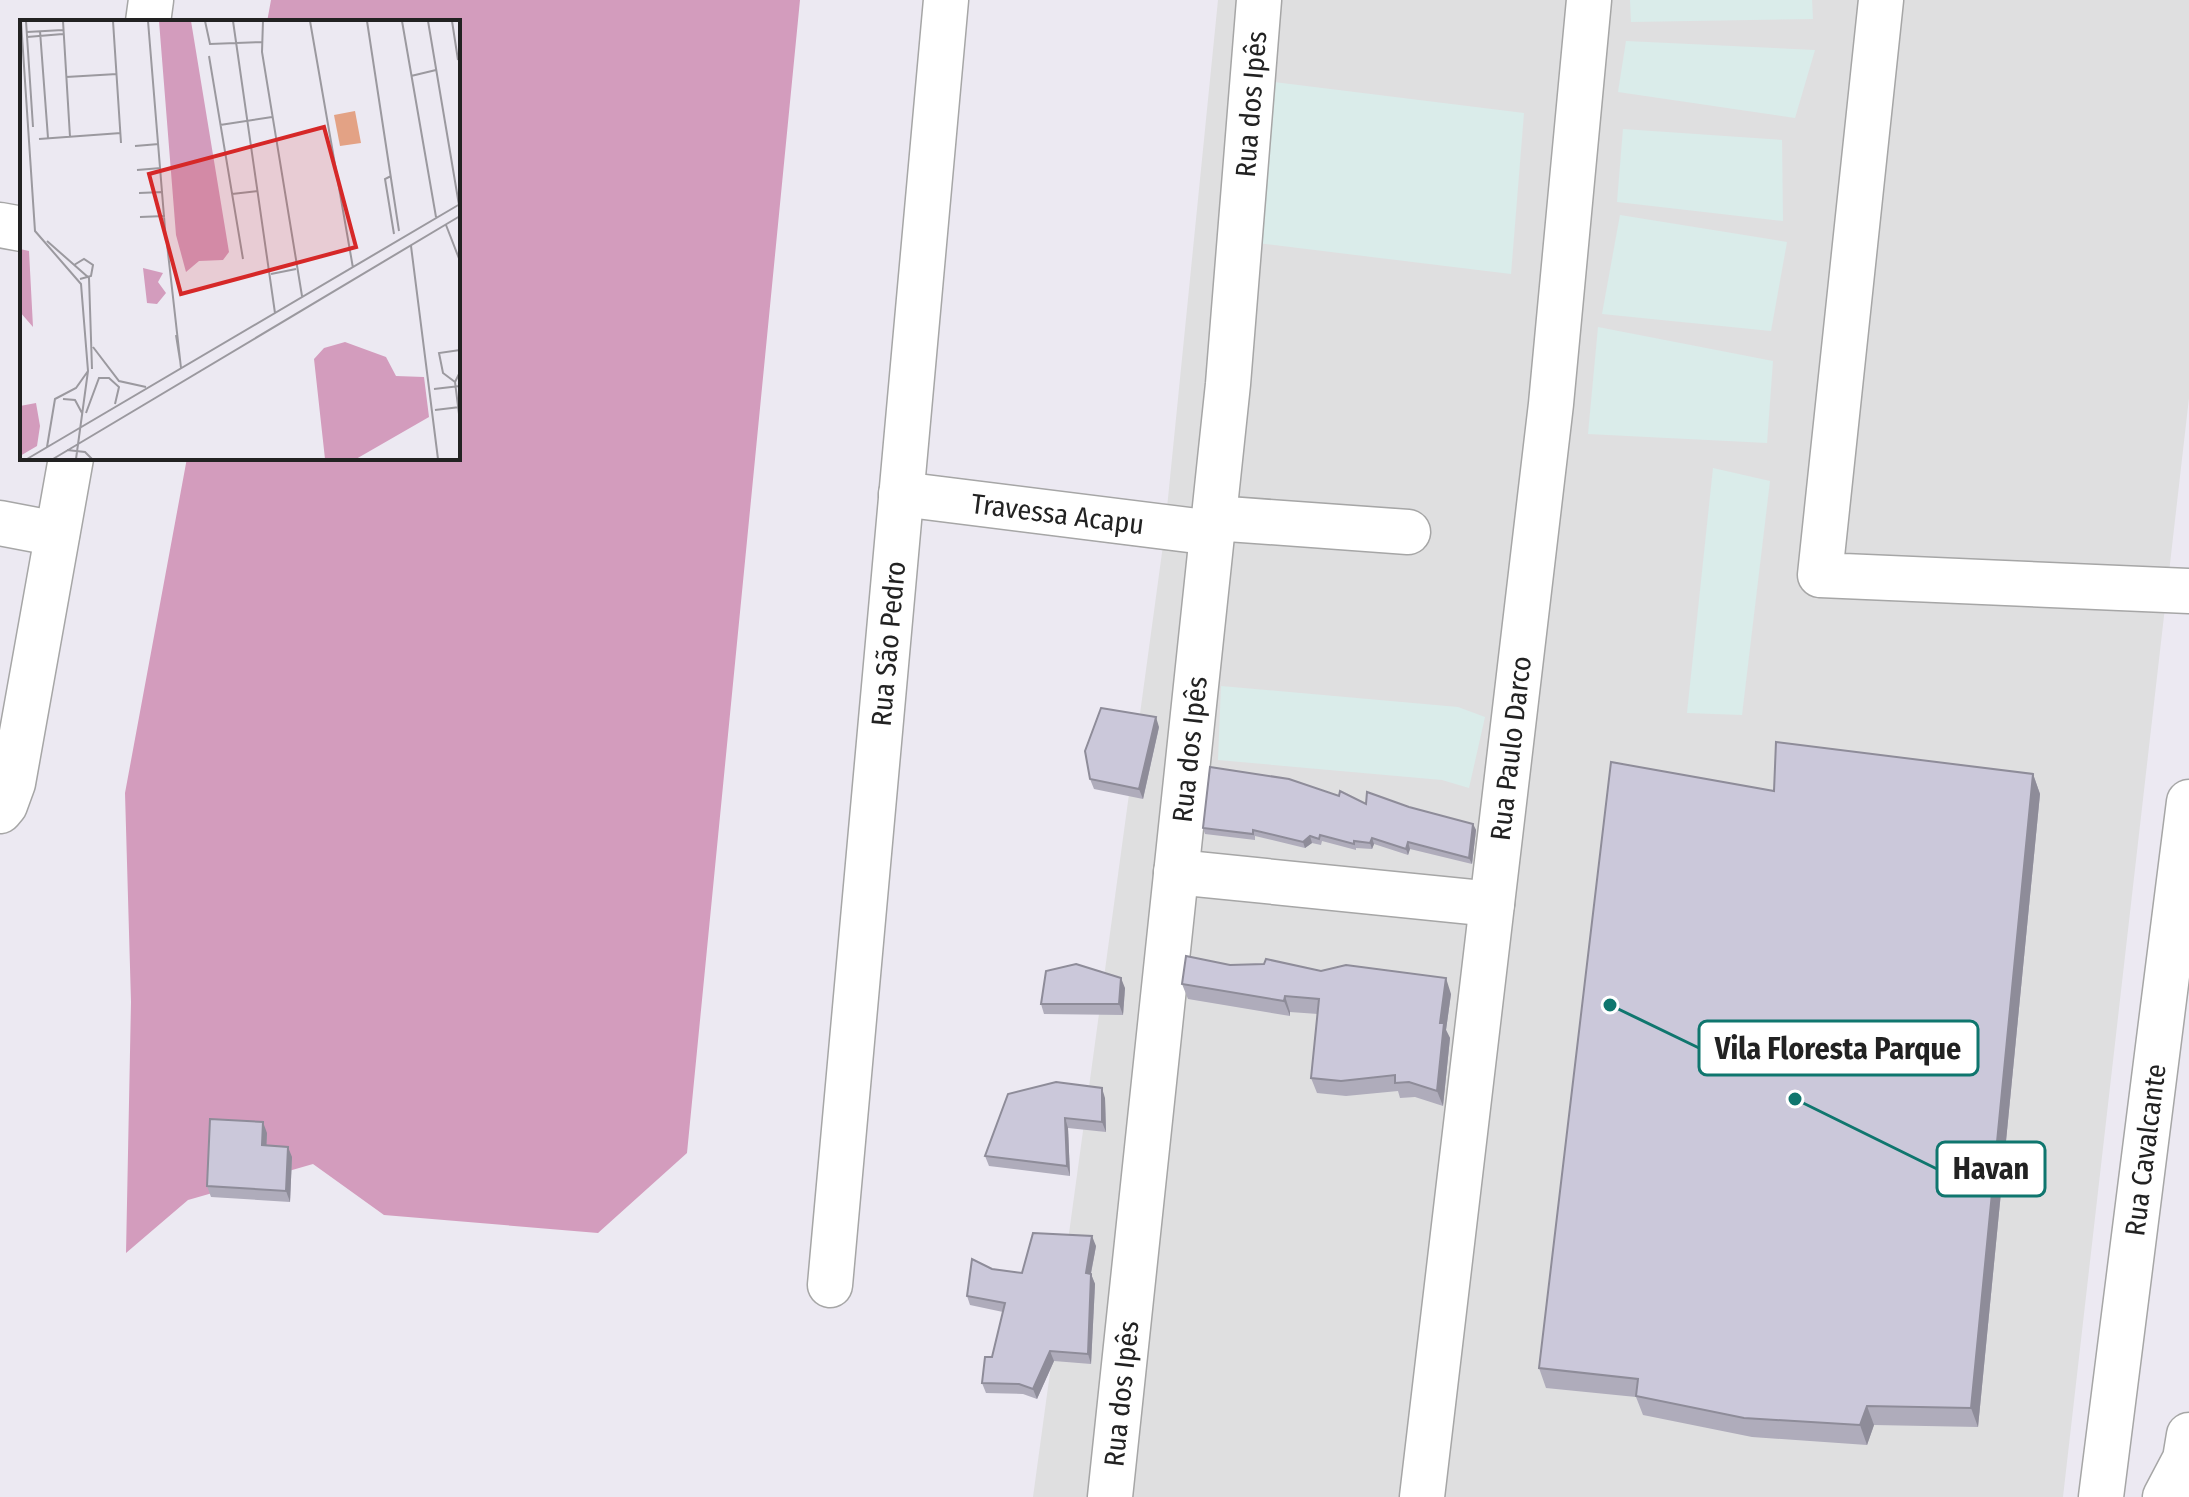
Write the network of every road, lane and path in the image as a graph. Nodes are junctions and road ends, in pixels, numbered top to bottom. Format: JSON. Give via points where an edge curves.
{"nodes":[{"id":1,"x":151,"y":0,"type":"edge"},
{"id":2,"x":946,"y":0,"type":"edge"},
{"id":3,"x":1259,"y":0,"type":"edge"},
{"id":4,"x":1589,"y":0,"type":"edge"},
{"id":5,"x":1881,"y":0,"type":"edge"},
{"id":6,"x":148,"y":20,"type":"edge"},
{"id":7,"x":0,"y":225,"type":"edge"},
{"id":8,"x":20,"y":229,"type":"edge"},
{"id":9,"x":71,"y":460,"type":"edge"},
{"id":10,"x":901,"y":494,"type":"junction"},
{"id":11,"x":0,"y":523,"type":"edge"},
{"id":12,"x":1214,"y":525,"type":"junction"},
{"id":13,"x":1408,"y":532,"type":"dead end"},
{"id":14,"x":57,"y":534,"type":"junction"},
{"id":15,"x":2189,"y":591,"type":"edge"},
{"id":16,"x":2189,"y":802,"type":"edge"},
{"id":17,"x":0,"y":811,"type":"edge"},
{"id":18,"x":1176,"y":872,"type":"junction"},
{"id":19,"x":1492,"y":904,"type":"junction"},
{"id":20,"x":830,"y":1285,"type":"dead end"},
{"id":21,"x":2189,"y":1435,"type":"edge"},
{"id":22,"x":1110,"y":1497,"type":"edge"},
{"id":23,"x":1422,"y":1497,"type":"edge"},
{"id":24,"x":2101,"y":1497,"type":"edge"},
{"id":25,"x":2165,"y":1497,"type":"edge"}],
"edges":[{"from":1,"to":6,"type":"street"},
{"from":2,"to":10,"type":"street","name":"Rua São Pedro"},
{"from":3,"to":12,"type":"street","name":"Rua dos Ipês"},
{"from":4,"to":19,"type":"street","name":"Rua Paulo Darco","via":[[1551,404]]},
{"from":5,"to":15,"type":"street","via":[[1820,575]]},
{"from":7,"to":8,"type":"street"},
{"from":9,"to":14,"type":"street"},
{"from":10,"to":12,"type":"street","name":"Travessa Acapu"},
{"from":10,"to":20,"type":"street","name":"Rua São Pedro"},
{"from":11,"to":14,"type":"street"},
{"from":12,"to":13,"type":"street","name":"Travessa Acapu"},
{"from":12,"to":18,"type":"street","name":"Rua dos Ipês"},
{"from":14,"to":17,"type":"street","via":[[13,783]]},
{"from":16,"to":24,"type":"street","name":"Rua Cavalcante"},
{"from":18,"to":19,"type":"street"},
{"from":18,"to":22,"type":"street","name":"Rua dos Ipês"},
{"from":19,"to":23,"type":"street","name":"Rua Paulo Darco"},
{"from":21,"to":25,"type":"street","via":[[2185,1459]]}]}
